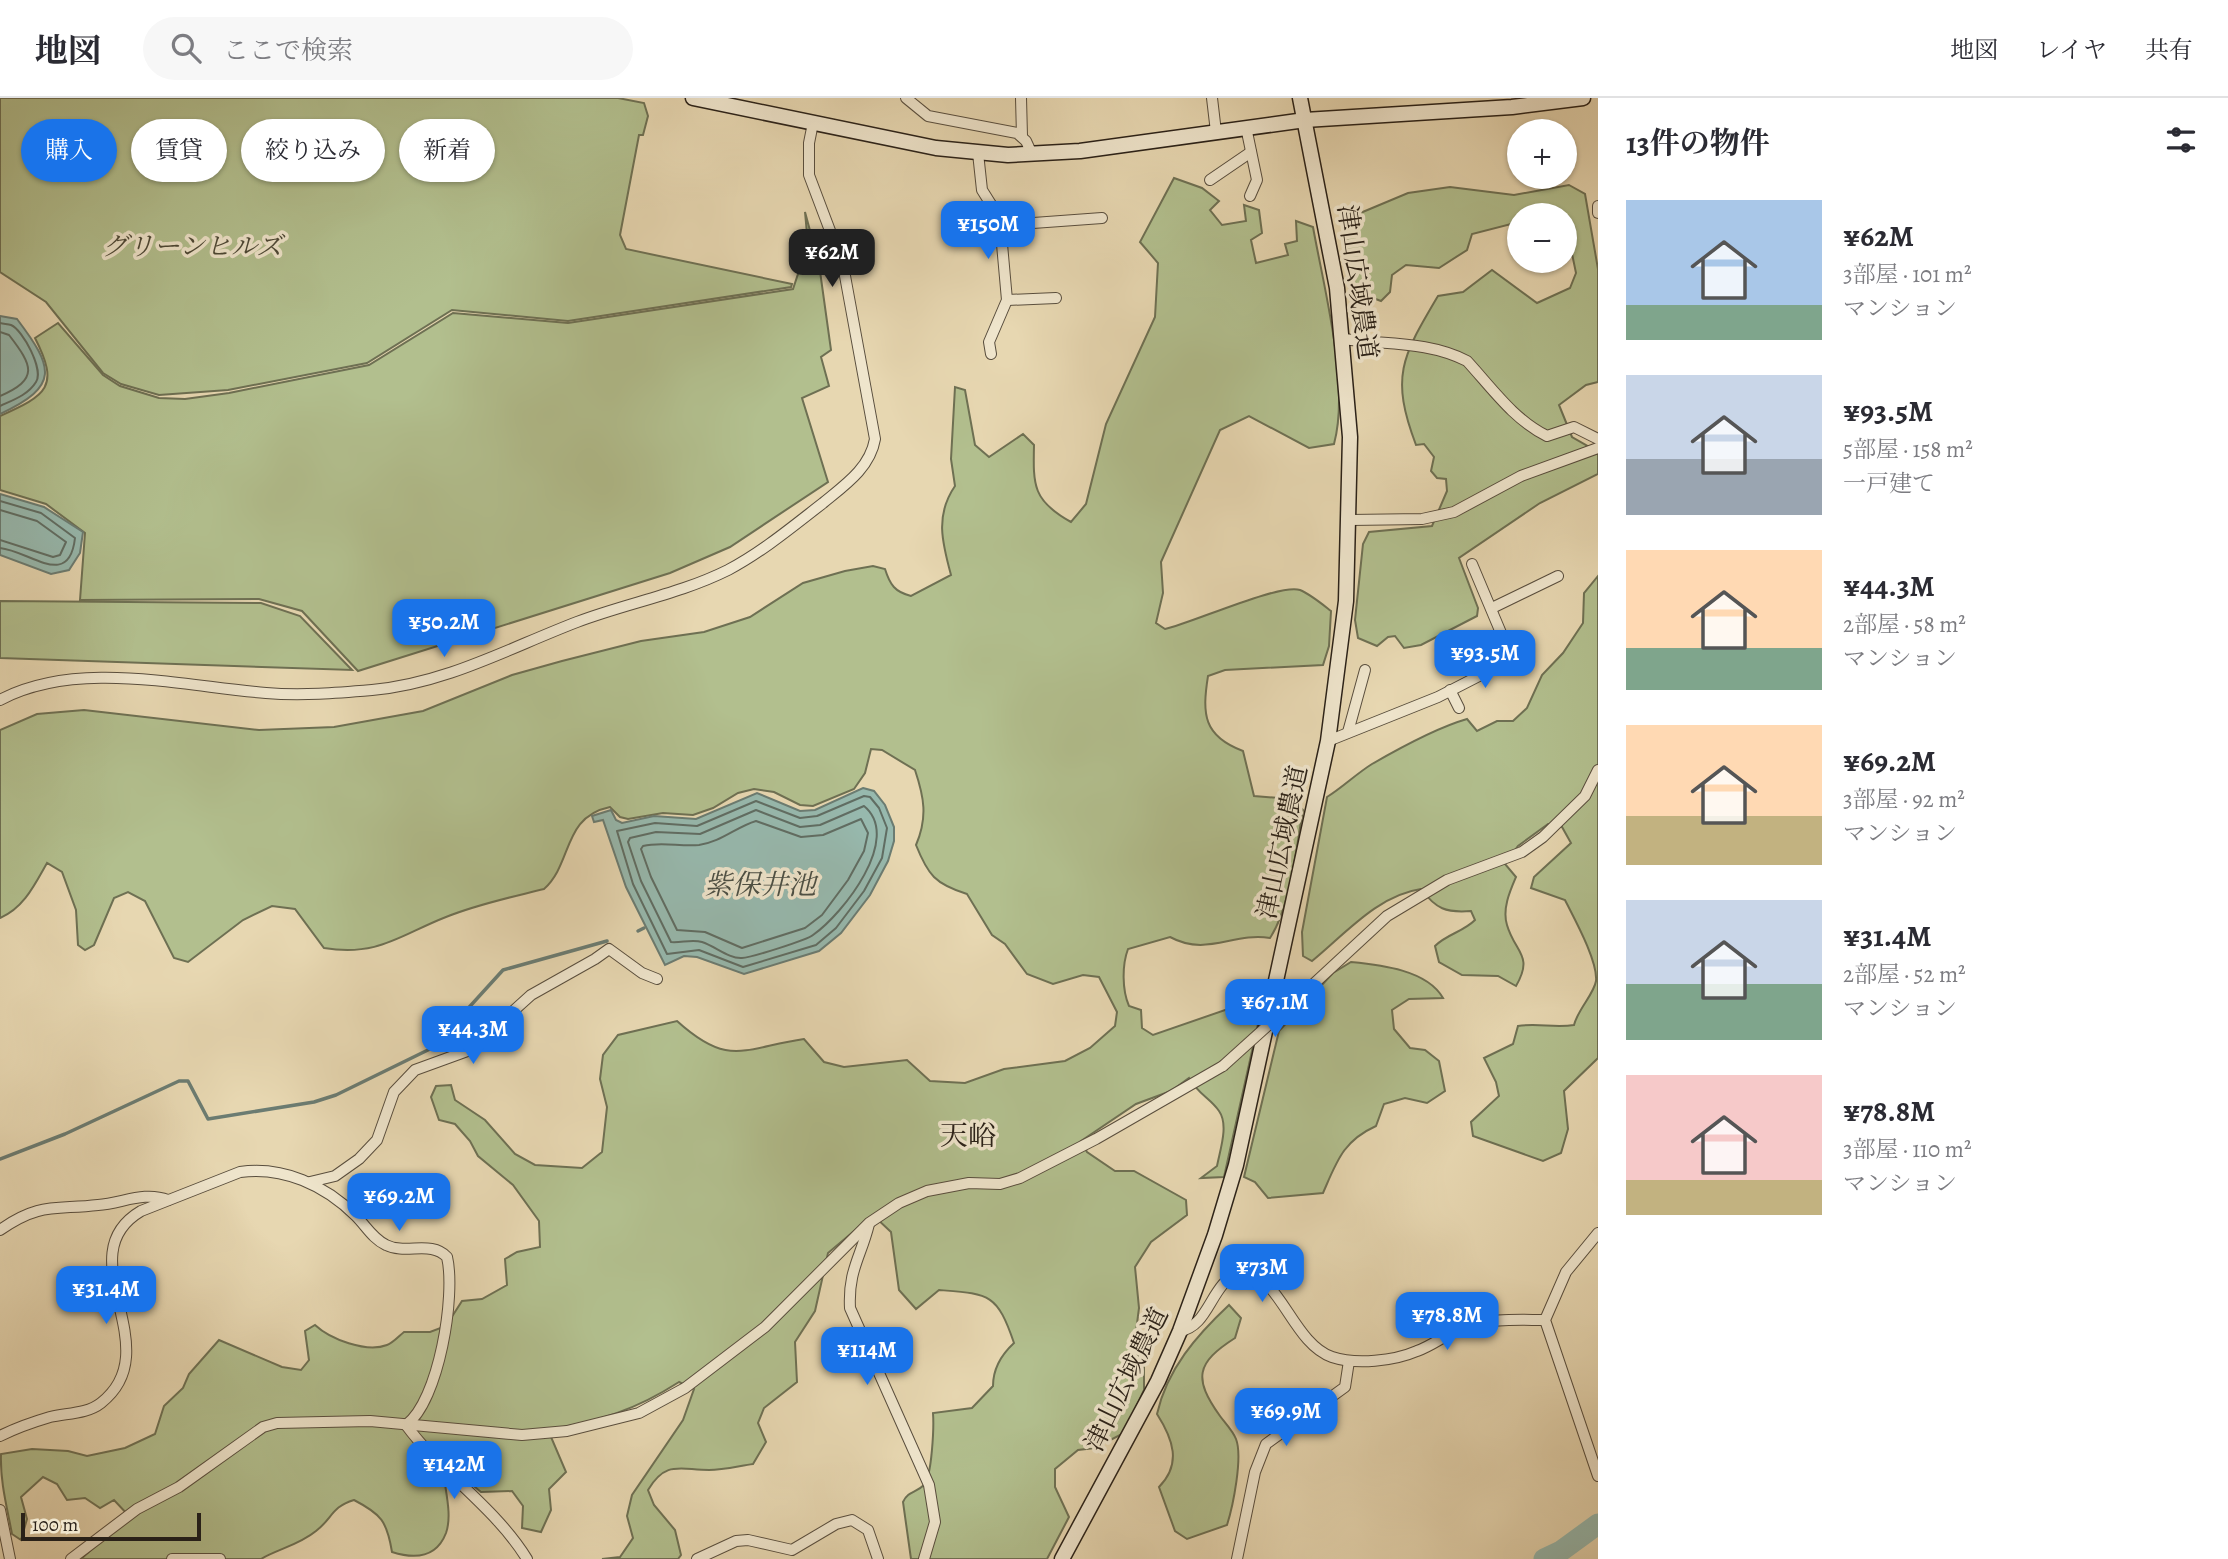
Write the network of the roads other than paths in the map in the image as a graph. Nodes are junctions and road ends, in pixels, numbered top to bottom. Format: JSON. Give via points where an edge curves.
{"nodes":[{"id":1,"x":693,"y":98,"type":"edge"},
{"id":2,"x":906,"y":98,"type":"edge"},
{"id":3,"x":1021,"y":98,"type":"edge"},
{"id":4,"x":1212,"y":98,"type":"edge"},
{"id":5,"x":1300,"y":98,"type":"edge"},
{"id":6,"x":1583,"y":98,"type":"edge"},
{"id":7,"x":1560,"y":100,"type":"edge"},
{"id":8,"x":1306,"y":120,"type":"junction"},
{"id":9,"x":813,"y":123,"type":"junction"},
{"id":10,"x":1246,"y":127,"type":"junction"},
{"id":11,"x":1216,"y":132,"type":"junction"},
{"id":12,"x":1022,"y":136,"type":"junction"},
{"id":13,"x":1251,"y":152,"type":"junction"},
{"id":14,"x":978,"y":153,"type":"junction"},
{"id":15,"x":1032,"y":154,"type":"junction"},
{"id":16,"x":1209,"y":180,"type":"dead end"},
{"id":17,"x":1250,"y":196,"type":"dead end"},
{"id":18,"x":1598,"y":206,"type":"edge"},
{"id":19,"x":1598,"y":213,"type":"edge"},
{"id":20,"x":1102,"y":218,"type":"dead end"},
{"id":21,"x":1004,"y":225,"type":"junction"},
{"id":22,"x":1056,"y":298,"type":"dead end"},
{"id":23,"x":1007,"y":300,"type":"junction"},
{"id":24,"x":1344,"y":339,"type":"junction"},
{"id":25,"x":991,"y":355,"type":"dead end"},
{"id":26,"x":1598,"y":439,"type":"edge"},
{"id":27,"x":1598,"y":448,"type":"edge"},
{"id":28,"x":1350,"y":520,"type":"junction"},
{"id":29,"x":1472,"y":564,"type":"dead end"},
{"id":30,"x":1558,"y":576,"type":"dead end"},
{"id":31,"x":1492,"y":608,"type":"junction"},
{"id":32,"x":1365,"y":670,"type":"dead end"},
{"id":33,"x":1450,"y":690,"type":"junction"},
{"id":34,"x":0,"y":700,"type":"edge"},
{"id":35,"x":1459,"y":708,"type":"dead end"},
{"id":36,"x":1348,"y":732,"type":"junction"},
{"id":37,"x":1328,"y":741,"type":"junction"},
{"id":38,"x":1598,"y":770,"type":"edge"},
{"id":39,"x":657,"y":979,"type":"dead end"},
{"id":40,"x":310,"y":1182,"type":"junction"},
{"id":41,"x":169,"y":1200,"type":"junction"},
{"id":42,"x":869,"y":1223,"type":"junction"},
{"id":43,"x":0,"y":1230,"type":"edge"},
{"id":44,"x":1598,"y":1233,"type":"edge"},
{"id":45,"x":1545,"y":1320,"type":"junction"},
{"id":46,"x":1181,"y":1331,"type":"junction"},
{"id":47,"x":1349,"y":1361,"type":"junction"},
{"id":48,"x":406,"y":1425,"type":"junction"},
{"id":49,"x":0,"y":1436,"type":"edge"},
{"id":50,"x":1598,"y":1476,"type":"edge"},
{"id":51,"x":0,"y":1510,"type":"edge"},
{"id":52,"x":10,"y":1559,"type":"edge"},
{"id":53,"x":71,"y":1559,"type":"edge"},
{"id":54,"x":172,"y":1559,"type":"edge"},
{"id":55,"x":220,"y":1559,"type":"edge"},
{"id":56,"x":527,"y":1559,"type":"edge"},
{"id":57,"x":697,"y":1559,"type":"edge"},
{"id":58,"x":878,"y":1559,"type":"edge"},
{"id":59,"x":924,"y":1559,"type":"edge"},
{"id":60,"x":1062,"y":1559,"type":"edge"},
{"id":61,"x":1237,"y":1559,"type":"edge"}],
"edges":[{"from":1,"to":9,"type":"street"},
{"from":2,"to":12,"type":"street","via":[[928,116]]},
{"from":3,"to":12,"type":"street"},
{"from":4,"to":11,"type":"street"},
{"from":5,"to":8,"type":"street","name":"津山広域農道"},
{"from":6,"to":7,"type":"street"},
{"from":7,"to":8,"type":"street"},
{"from":8,"to":10,"type":"street"},
{"from":8,"to":24,"type":"street","name":"津山広域農道"},
{"from":9,"to":14,"type":"street"},
{"from":9,"to":34,"type":"street","via":[[809,175],[843,265],[875,439],[869,458],[850,481],[754,555],[694,584],[578,622],[497,658],[422,681],[375,690],[270,693],[77,677],[23,688]]},
{"from":10,"to":11,"type":"street"},
{"from":10,"to":13,"type":"street"},
{"from":11,"to":15,"type":"street"},
{"from":12,"to":15,"type":"street"},
{"from":13,"to":16,"type":"street"},
{"from":13,"to":17,"type":"street","via":[[1257,180]]},
{"from":14,"to":15,"type":"street"},
{"from":14,"to":21,"type":"street","via":[[982,190]]},
{"from":18,"to":19,"type":"street"},
{"from":20,"to":21,"type":"street"},
{"from":21,"to":23,"type":"street"},
{"from":22,"to":23,"type":"street"},
{"from":23,"to":25,"type":"street","via":[[989,342]]},
{"from":24,"to":26,"type":"street","via":[[1431,347],[1457,356],[1467,360],[1517,415],[1547,436],[1574,427]]},
{"from":24,"to":28,"type":"street","name":"津山広域農道"},
{"from":27,"to":28,"type":"street","via":[[1521,476],[1454,512],[1422,519]]},
{"from":28,"to":37,"type":"street","name":"津山広域農道","via":[[1346,601]]},
{"from":29,"to":31,"type":"street"},
{"from":30,"to":31,"type":"street"},
{"from":31,"to":33,"type":"street","via":[[1512,659]]},
{"from":32,"to":36,"type":"street"},
{"from":33,"to":35,"type":"street"},
{"from":33,"to":36,"type":"street"},
{"from":36,"to":37,"type":"street"},
{"from":37,"to":46,"type":"street","name":"津山広域農道","via":[[1236,1165]]},
{"from":38,"to":42,"type":"street","bridge":true,"via":[[1585,796],[1544,837],[1522,852],[1447,880],[1387,916],[1223,1066],[1020,1178],[927,1191]]},
{"from":39,"to":40,"type":"street","via":[[604,950],[531,995],[470,1050],[409,1074],[394,1092],[377,1140],[349,1169]]},
{"from":40,"to":41,"type":"street","via":[[255,1170]]},
{"from":40,"to":48,"type":"street","via":[[347,1208],[377,1240],[400,1249],[436,1249],[447,1257],[449,1288],[442,1348],[421,1411]]},
{"from":41,"to":43,"type":"street","via":[[150,1195],[97,1206],[59,1205],[30,1213]]},
{"from":41,"to":49,"type":"street","via":[[126,1220],[111,1248],[128,1346],[123,1381],[95,1407],[53,1416]]},
{"from":42,"to":48,"type":"street","via":[[765,1327],[685,1388],[639,1413],[567,1431],[522,1435]]},
{"from":42,"to":59,"type":"street","via":[[853,1264],[850,1308],[929,1485],[935,1522]]},
{"from":44,"to":45,"type":"street","via":[[1566,1272]]},
{"from":45,"to":47,"type":"street","via":[[1486,1321],[1448,1333],[1415,1352]]},
{"from":45,"to":50,"type":"street"},
{"from":46,"to":47,"type":"street","via":[[1202,1317],[1230,1275],[1250,1271],[1312,1345]]},
{"from":46,"to":60,"type":"street","name":"津山広域農道"},
{"from":47,"to":61,"type":"street","via":[[1345,1387],[1266,1444],[1255,1472]]},
{"from":48,"to":53,"type":"street","via":[[339,1421],[263,1427],[178,1487],[137,1509]]},
{"from":48,"to":56,"type":"street","via":[[460,1486],[493,1515]]},
{"from":51,"to":52,"type":"street"},
{"from":54,"to":55,"type":"street"},
{"from":57,"to":58,"type":"street","via":[[736,1541],[792,1550],[836,1524],[852,1520],[868,1530]]}]}
